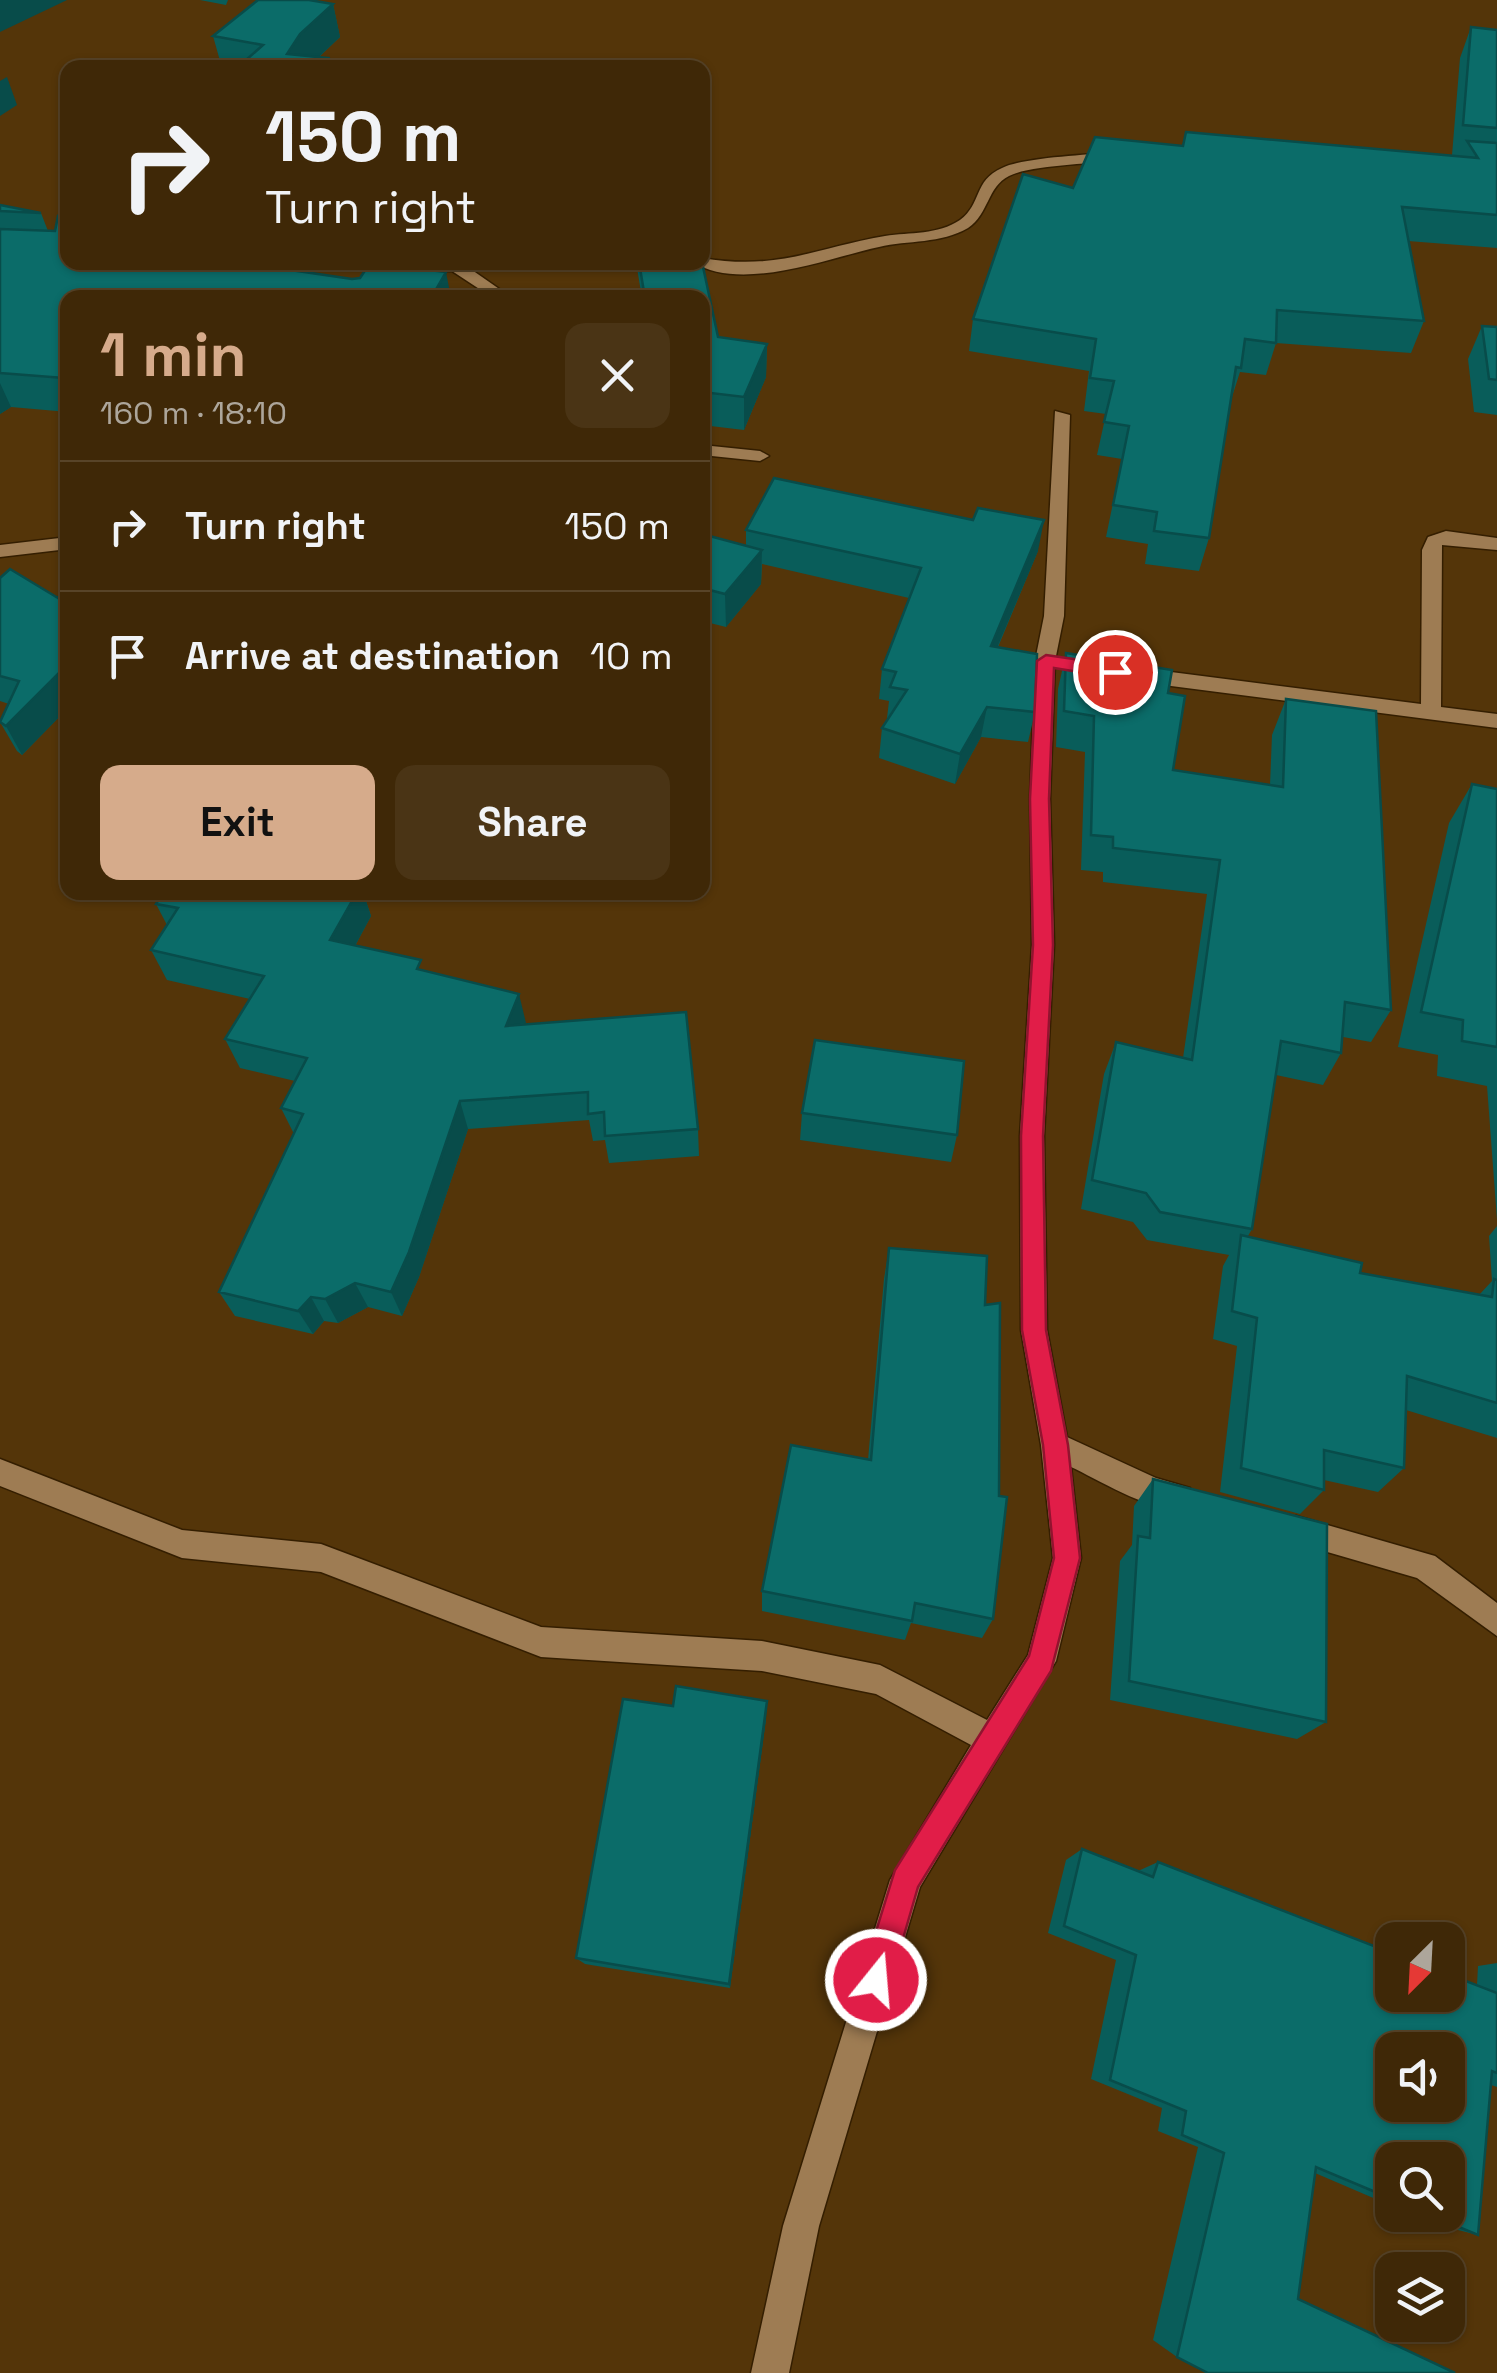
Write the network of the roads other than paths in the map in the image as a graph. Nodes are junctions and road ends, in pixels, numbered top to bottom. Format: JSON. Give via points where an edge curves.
{"nodes":[{"id":1,"x":1132,"y":156,"type":"edge"},
{"id":2,"x":710,"y":264,"type":"edge"},
{"id":3,"x":462,"y":270,"type":"edge"},
{"id":4,"x":492,"y":290,"type":"edge"},
{"id":5,"x":1061,"y":415,"type":"dead end"},
{"id":6,"x":710,"y":451,"type":"edge"},
{"id":7,"x":760,"y":456,"type":"dead end"},
{"id":8,"x":60,"y":543,"type":"edge"},
{"id":9,"x":1497,"y":544,"type":"edge"},
{"id":10,"x":0,"y":551,"type":"edge"},
{"id":11,"x":1123,"y":672,"type":"edge"},
{"id":12,"x":1431,"y":714,"type":"junction"},
{"id":13,"x":1497,"y":721,"type":"edge"},
{"id":14,"x":1055,"y":1445,"type":"junction"},
{"id":15,"x":0,"y":1472,"type":"edge"},
{"id":16,"x":1208,"y":1506,"type":"edge"},
{"id":17,"x":1262,"y":1521,"type":"edge"},
{"id":18,"x":1497,"y":1622,"type":"edge"},
{"id":19,"x":993,"y":1740,"type":"junction"},
{"id":20,"x":770,"y":2373,"type":"edge"}],
"edges":[{"from":1,"to":2,"type":"street","via":[[1008,170],[987,184],[982,206],[961,226],[932,236],[878,242],[787,268]]},
{"from":3,"to":4,"type":"street"},
{"from":5,"to":14,"type":"street","via":[[1055,662],[1040,799],[1043,945],[1032,1136],[1034,1310]]},
{"from":6,"to":7,"type":"street"},
{"from":8,"to":10,"type":"street"},
{"from":9,"to":12,"type":"street","via":[[1446,536],[1430,550]]},
{"from":11,"to":12,"type":"street"},
{"from":12,"to":13,"type":"street"},
{"from":14,"to":16,"type":"street","via":[[1153,1491]]},
{"from":14,"to":19,"type":"street","via":[[1067,1558],[1042,1661]]},
{"from":15,"to":19,"type":"street","via":[[182,1544],[321,1558],[541,1642],[762,1656],[880,1680]]},
{"from":17,"to":18,"type":"street","via":[[1425,1566]]},
{"from":19,"to":20,"type":"street","via":[[906,1880],[802,2226]]}]}
